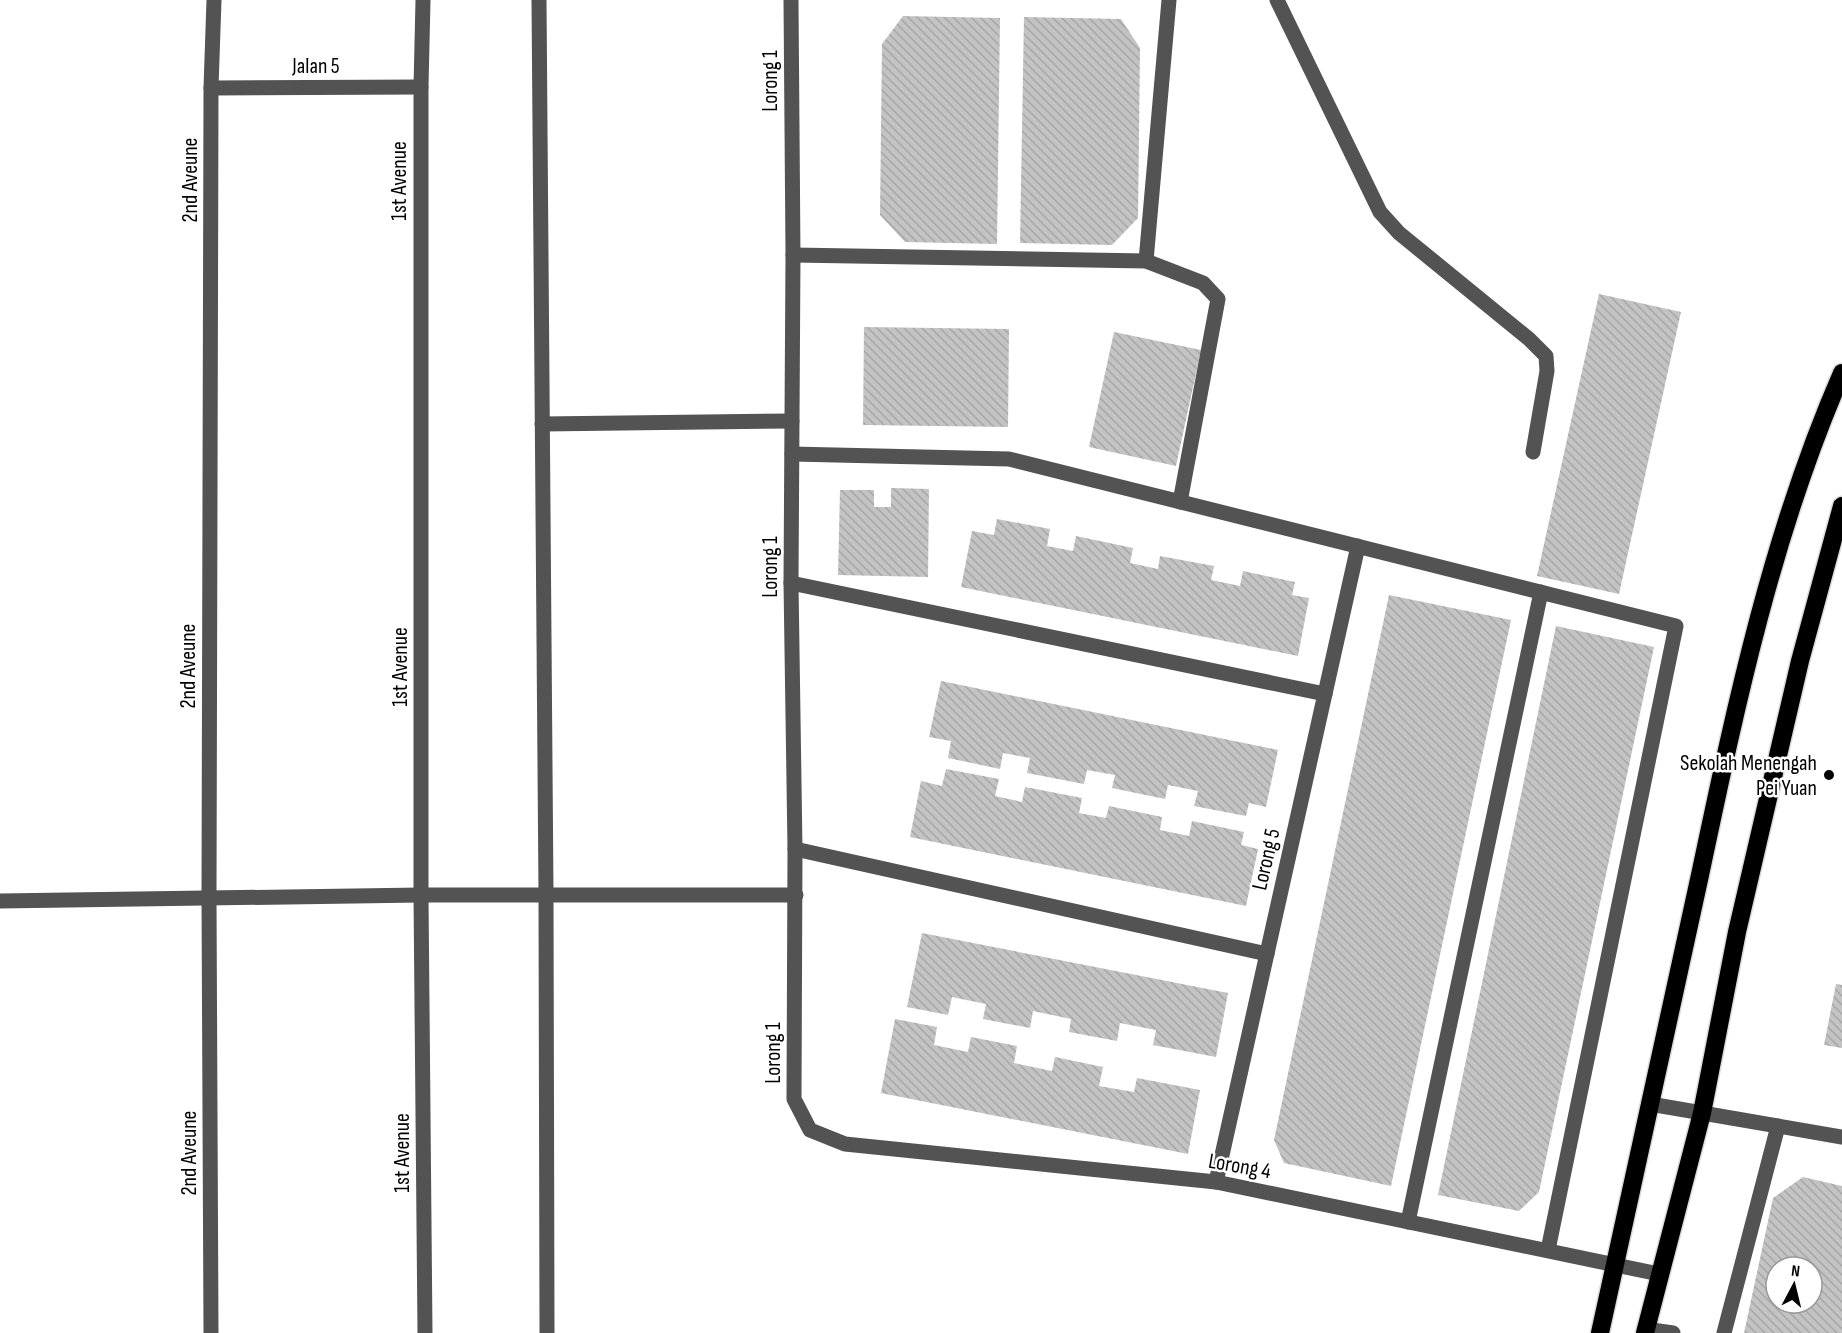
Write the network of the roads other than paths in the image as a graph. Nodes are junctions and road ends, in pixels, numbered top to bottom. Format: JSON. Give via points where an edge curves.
{"nodes":[{"id":1,"x":214,"y":0,"type":"edge"},
{"id":2,"x":423,"y":0,"type":"edge"},
{"id":3,"x":539,"y":0,"type":"edge"},
{"id":4,"x":791,"y":0,"type":"edge"},
{"id":5,"x":1169,"y":0,"type":"edge"},
{"id":6,"x":1277,"y":0,"type":"edge"},
{"id":7,"x":421,"y":87,"type":"junction"},
{"id":8,"x":212,"y":88,"type":"junction"},
{"id":9,"x":793,"y":255,"type":"junction"},
{"id":10,"x":1146,"y":261,"type":"junction"},
{"id":11,"x":1842,"y":373,"type":"edge"},
{"id":12,"x":792,"y":421,"type":"junction"},
{"id":13,"x":542,"y":424,"type":"junction"},
{"id":14,"x":1533,"y":452,"type":"dead end"},
{"id":15,"x":792,"y":454,"type":"junction"},
{"id":16,"x":1180,"y":502,"type":"junction"},
{"id":17,"x":1842,"y":506,"type":"edge"},
{"id":18,"x":1358,"y":546,"type":"junction"},
{"id":19,"x":791,"y":583,"type":"junction"},
{"id":20,"x":1541,"y":592,"type":"junction"},
{"id":21,"x":1325,"y":693,"type":"junction"},
{"id":22,"x":795,"y":849,"type":"junction"},
{"id":23,"x":546,"y":894,"type":"junction"},
{"id":24,"x":421,"y":895,"type":"junction"},
{"id":25,"x":796,"y":895,"type":"junction"},
{"id":26,"x":209,"y":897,"type":"junction"},
{"id":27,"x":0,"y":901,"type":"edge"},
{"id":28,"x":1267,"y":954,"type":"junction"},
{"id":29,"x":1650,"y":1104,"type":"junction"},
{"id":30,"x":1702,"y":1113,"type":"junction"},
{"id":31,"x":1778,"y":1126,"type":"junction"},
{"id":32,"x":810,"y":1130,"type":"joint"},
{"id":33,"x":1842,"y":1137,"type":"edge"},
{"id":34,"x":1216,"y":1182,"type":"junction"},
{"id":35,"x":1408,"y":1221,"type":"junction"},
{"id":36,"x":1548,"y":1250,"type":"junction"},
{"id":37,"x":1615,"y":1264,"type":"junction"},
{"id":38,"x":1659,"y":1274,"type":"junction"},
{"id":39,"x":1645,"y":1331,"type":"edge"},
{"id":40,"x":211,"y":1333,"type":"edge"},
{"id":41,"x":424,"y":1333,"type":"edge"},
{"id":42,"x":547,"y":1333,"type":"edge"},
{"id":43,"x":1600,"y":1333,"type":"edge"},
{"id":44,"x":1673,"y":1333,"type":"edge"},
{"id":45,"x":1724,"y":1333,"type":"edge"}],
"edges":[{"from":1,"to":8,"type":"street","name":"2nd Aveune"},
{"from":2,"to":7,"type":"street","name":"1st Avenue"},
{"from":3,"to":13,"type":"street"},
{"from":4,"to":9,"type":"street","name":"Lorong 1"},
{"from":5,"to":10,"type":"street"},
{"from":6,"to":14,"type":"street","via":[[1380,212],[1398,233],[1546,356],[1547,371]]},
{"from":7,"to":8,"type":"street","name":"Jalan 5"},
{"from":7,"to":24,"type":"street","name":"1st Avenue"},
{"from":8,"to":26,"type":"street","name":"2nd Aveune"},
{"from":9,"to":10,"type":"street"},
{"from":9,"to":12,"type":"street","name":"Lorong 1"},
{"from":10,"to":16,"type":"street","via":[[1203,283],[1218,299]]},
{"from":11,"to":29,"type":"highway","via":[[1820,424],[1774,562],[1738,698]]},
{"from":12,"to":13,"type":"street"},
{"from":12,"to":15,"type":"street","name":"Lorong 1"},
{"from":13,"to":23,"type":"street"},
{"from":15,"to":16,"type":"street","via":[[1009,459]]},
{"from":15,"to":19,"type":"street","name":"Lorong 1"},
{"from":16,"to":18,"type":"street"},
{"from":17,"to":30,"type":"highway","via":[[1800,661],[1737,932]]},
{"from":18,"to":20,"type":"street"},
{"from":18,"to":21,"type":"street","name":"Lorong 5"},
{"from":19,"to":21,"type":"street"},
{"from":19,"to":22,"type":"street","name":"Lorong 1"},
{"from":20,"to":35,"type":"street"},
{"from":20,"to":36,"type":"street","via":[[1676,626]]},
{"from":21,"to":28,"type":"street","name":"Lorong 5"},
{"from":22,"to":25,"type":"street","name":"Lorong 1"},
{"from":22,"to":28,"type":"street"},
{"from":23,"to":24,"type":"street"},
{"from":23,"to":25,"type":"street"},
{"from":23,"to":42,"type":"street"},
{"from":24,"to":26,"type":"street"},
{"from":24,"to":41,"type":"street","name":"1st Avenue"},
{"from":25,"to":32,"type":"street","name":"Lorong 1","via":[[794,1099]]},
{"from":26,"to":27,"type":"street"},
{"from":26,"to":40,"type":"street","name":"2nd Aveune"},
{"from":28,"to":34,"type":"street","name":"Lorong 5"},
{"from":29,"to":30,"type":"street"},
{"from":29,"to":37,"type":"highway"},
{"from":30,"to":31,"type":"street"},
{"from":30,"to":38,"type":"highway"},
{"from":31,"to":33,"type":"street"},
{"from":31,"to":45,"type":"street"},
{"from":32,"to":34,"type":"street","name":"Lorong 4","via":[[845,1144]]},
{"from":34,"to":35,"type":"street","name":"Lorong 4"},
{"from":35,"to":36,"type":"street","name":"Lorong 4"},
{"from":36,"to":37,"type":"street","name":"Lorong 4"},
{"from":37,"to":38,"type":"street","name":"Lorong 4"},
{"from":37,"to":43,"type":"highway"},
{"from":38,"to":39,"type":"highway"},
{"from":39,"to":44,"type":"street"}]}
